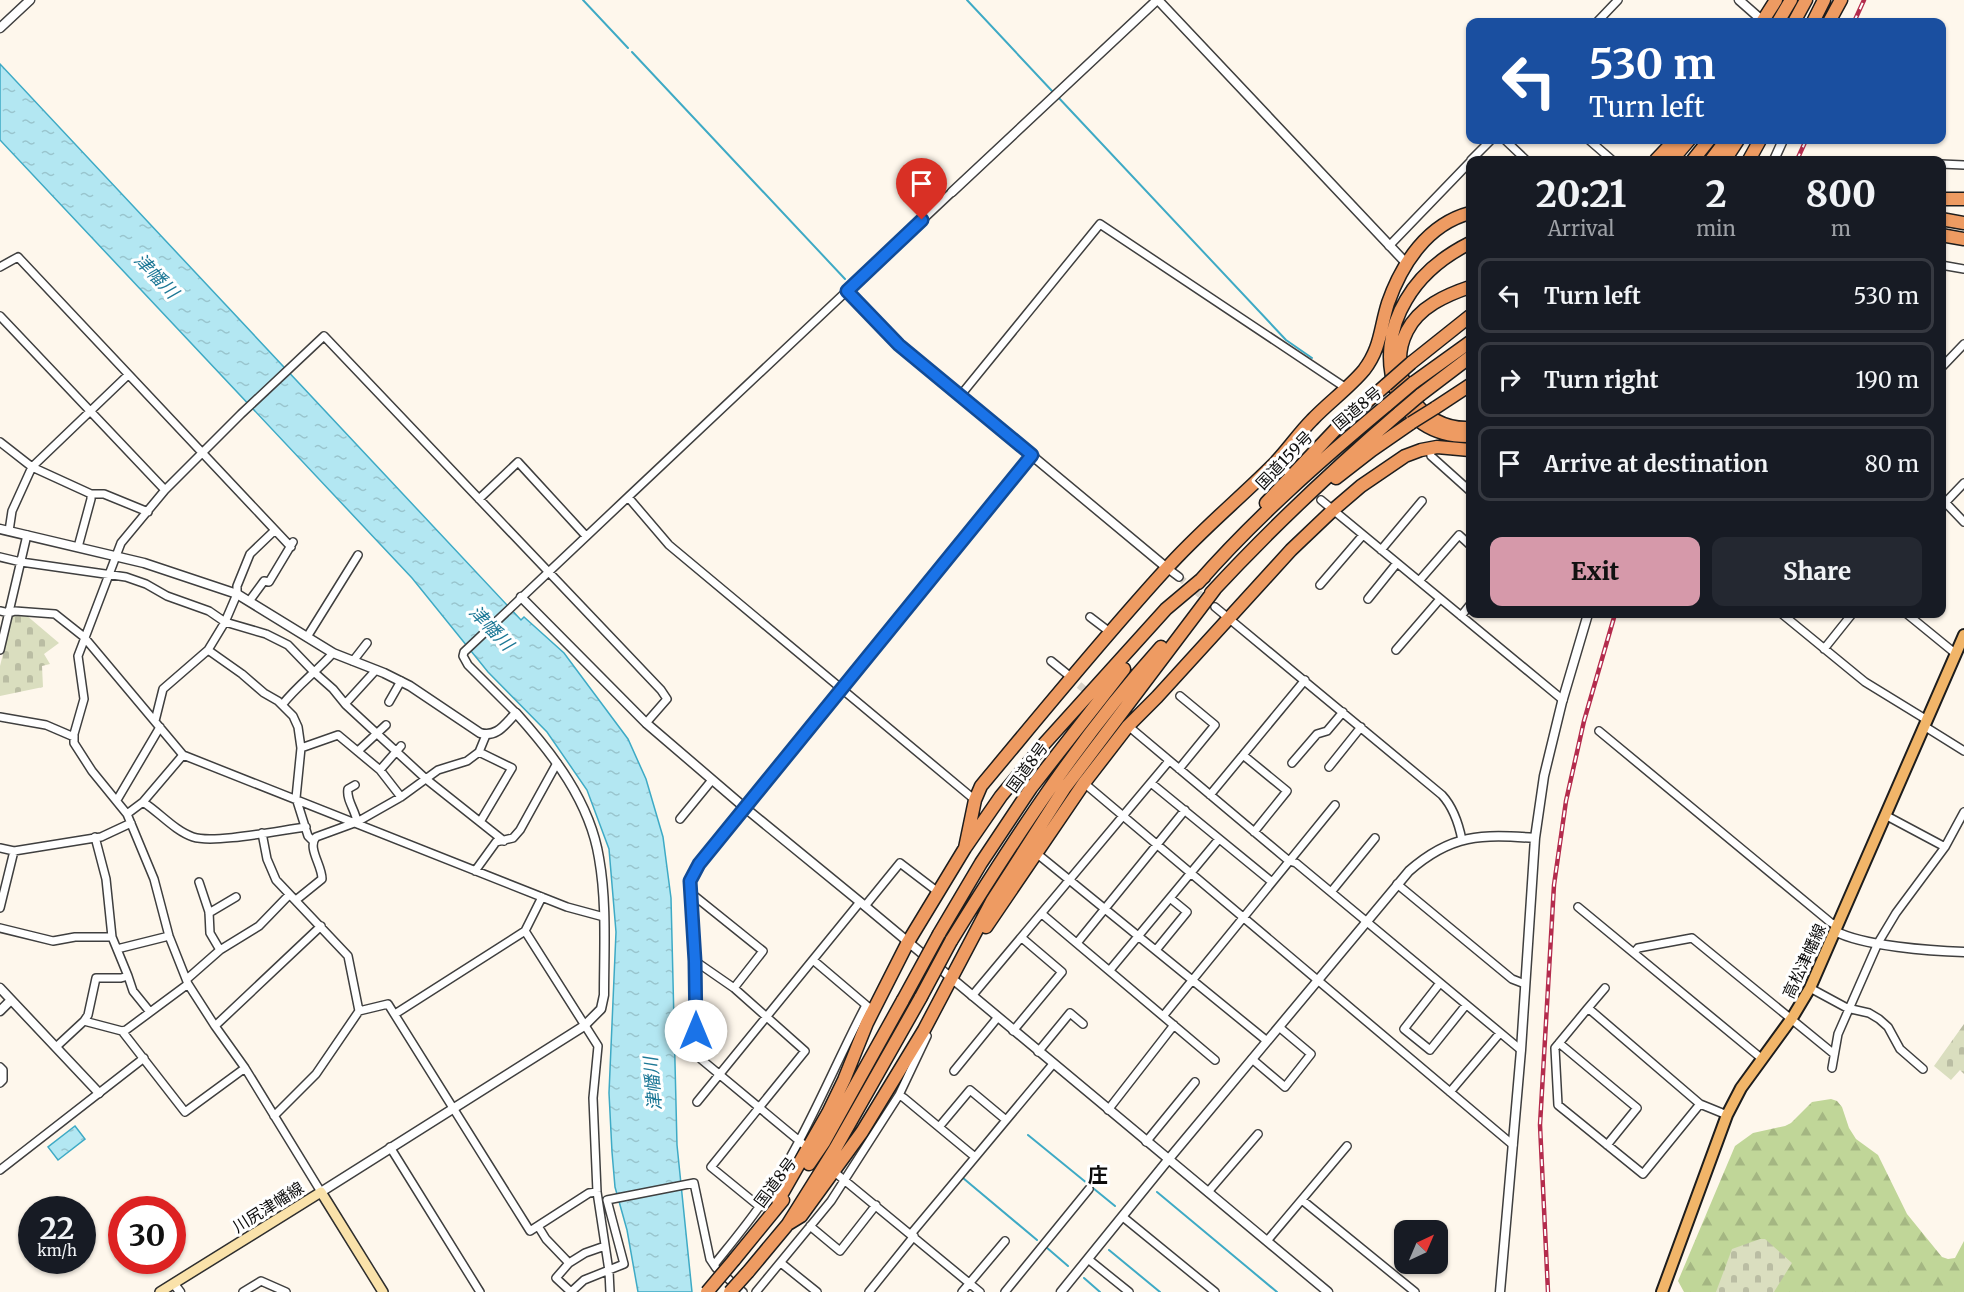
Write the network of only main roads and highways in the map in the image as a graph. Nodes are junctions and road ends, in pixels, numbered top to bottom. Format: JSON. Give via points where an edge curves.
{"nodes":[{"id":1,"x":1776,"y":0,"type":"edge"},
{"id":2,"x":1791,"y":0,"type":"edge"},
{"id":3,"x":1806,"y":0,"type":"edge"},
{"id":4,"x":1824,"y":0,"type":"edge"},
{"id":5,"x":1841,"y":0,"type":"edge"},
{"id":6,"x":1765,"y":18,"type":"edge"},
{"id":7,"x":1780,"y":18,"type":"edge"},
{"id":8,"x":1796,"y":18,"type":"edge"},
{"id":9,"x":1815,"y":18,"type":"edge"},
{"id":10,"x":1831,"y":18,"type":"edge"},
{"id":11,"x":1671,"y":144,"type":"edge"},
{"id":12,"x":1686,"y":144,"type":"edge"},
{"id":13,"x":1706,"y":144,"type":"edge"},
{"id":14,"x":1660,"y":156,"type":"edge"},
{"id":15,"x":1675,"y":156,"type":"edge"},
{"id":16,"x":1696,"y":156,"type":"edge"},
{"id":17,"x":1946,"y":199,"type":"edge"},
{"id":18,"x":1964,"y":199,"type":"edge"},
{"id":19,"x":1466,"y":214,"type":"edge"},
{"id":20,"x":1946,"y":220,"type":"edge"},
{"id":21,"x":1964,"y":223,"type":"edge"},
{"id":22,"x":1946,"y":226,"type":"edge"},
{"id":23,"x":1964,"y":228,"type":"edge"},
{"id":24,"x":1946,"y":236,"type":"edge"},
{"id":25,"x":1964,"y":239,"type":"edge"},
{"id":26,"x":1466,"y":245,"type":"edge"},
{"id":27,"x":1466,"y":288,"type":"edge"},
{"id":28,"x":1466,"y":319,"type":"edge"},
{"id":29,"x":1466,"y":345,"type":"edge"},
{"id":30,"x":1466,"y":360,"type":"edge"},
{"id":31,"x":1466,"y":389,"type":"edge"},
{"id":32,"x":1466,"y":428,"type":"edge"},
{"id":33,"x":1466,"y":436,"type":"edge"},
{"id":34,"x":1466,"y":450,"type":"edge"},
{"id":35,"x":1239,"y":540,"type":"junction"},
{"id":36,"x":1252,"y":551,"type":"junction"},
{"id":37,"x":1204,"y":577,"type":"junction"},
{"id":38,"x":1215,"y":589,"type":"junction"},
{"id":39,"x":1964,"y":635,"type":"edge"},
{"id":40,"x":965,"y":848,"type":"junction"},
{"id":41,"x":969,"y":945,"type":"junction"},
{"id":42,"x":778,"y":1206,"type":"junction"},
{"id":43,"x":788,"y":1224,"type":"junction"},
{"id":44,"x":160,"y":1292,"type":"edge"},
{"id":45,"x":383,"y":1292,"type":"edge"},
{"id":46,"x":707,"y":1292,"type":"edge"},
{"id":47,"x":730,"y":1292,"type":"edge"},
{"id":48,"x":1662,"y":1292,"type":"edge"}],
"edges":[{"from":1,"to":6,"type":"highway"},
{"from":2,"to":7,"type":"highway"},
{"from":3,"to":8,"type":"highway"},
{"from":4,"to":9,"type":"highway"},
{"from":5,"to":10,"type":"highway"},
{"from":11,"to":14,"type":"highway"},
{"from":12,"to":15,"type":"highway"},
{"from":13,"to":16,"type":"highway"},
{"from":17,"to":18,"type":"highway"},
{"from":19,"to":40,"type":"highway","via":[[1436,228],[1407,264],[1388,302],[1374,356],[1363,372],[1167,568],[1074,681],[1014,739],[981,786]]},
{"from":20,"to":21,"type":"highway"},
{"from":22,"to":23,"type":"highway"},
{"from":24,"to":25,"type":"highway"},
{"from":26,"to":33,"type":"highway","via":[[1432,267],[1408,296],[1391,341],[1390,370],[1401,402],[1410,414],[1424,426],[1443,434]]},
{"from":27,"to":32,"type":"highway","via":[[1449,294],[1418,316],[1407,331],[1400,362],[1402,381],[1418,408],[1448,426]]},
{"from":28,"to":35,"type":"highway","name":"国道159号","bridge":true,"via":[[1337,428],[1244,526]]},
{"from":29,"to":35,"type":"highway","name":"国道8号","bridge":true,"via":[[1330,452]]},
{"from":30,"to":36,"type":"highway","name":"国道8号","bridge":true,"via":[[1342,462]]},
{"from":31,"to":36,"type":"highway","bridge":true,"via":[[1346,470]]},
{"from":34,"to":41,"type":"highway","via":[[1430,448],[1398,460],[1333,510],[1291,550],[1157,697],[1126,725],[977,939]]},
{"from":35,"to":37,"type":"highway","name":"国道8号"},
{"from":36,"to":38,"type":"highway","name":"国道8号"},
{"from":37,"to":40,"type":"highway","via":[[1166,609],[1044,744]]},
{"from":37,"to":42,"type":"highway","name":"国道8号","bridge":true,"via":[[1128,663],[1030,788],[939,934],[824,1142]]},
{"from":38,"to":41,"type":"highway","via":[[1064,789],[992,901]]},
{"from":38,"to":43,"type":"highway","name":"国道8号","bridge":true,"via":[[1146,663],[1016,837],[951,941],[883,1067]]},
{"from":39,"to":48,"type":"main road","name":"高松津幡線","via":[[1810,988],[1741,1088],[1727,1115]]},
{"from":40,"to":42,"type":"highway","via":[[870,1007],[828,1113]]},
{"from":41,"to":43,"type":"highway","via":[[862,1132],[801,1216]]},
{"from":42,"to":46,"type":"highway","name":"国道8号","bridge":true},
{"from":43,"to":47,"type":"highway","name":"国道8号","bridge":true},
{"from":44,"to":45,"type":"main road","name":"川尻津幡線","via":[[321,1192]]}]}
